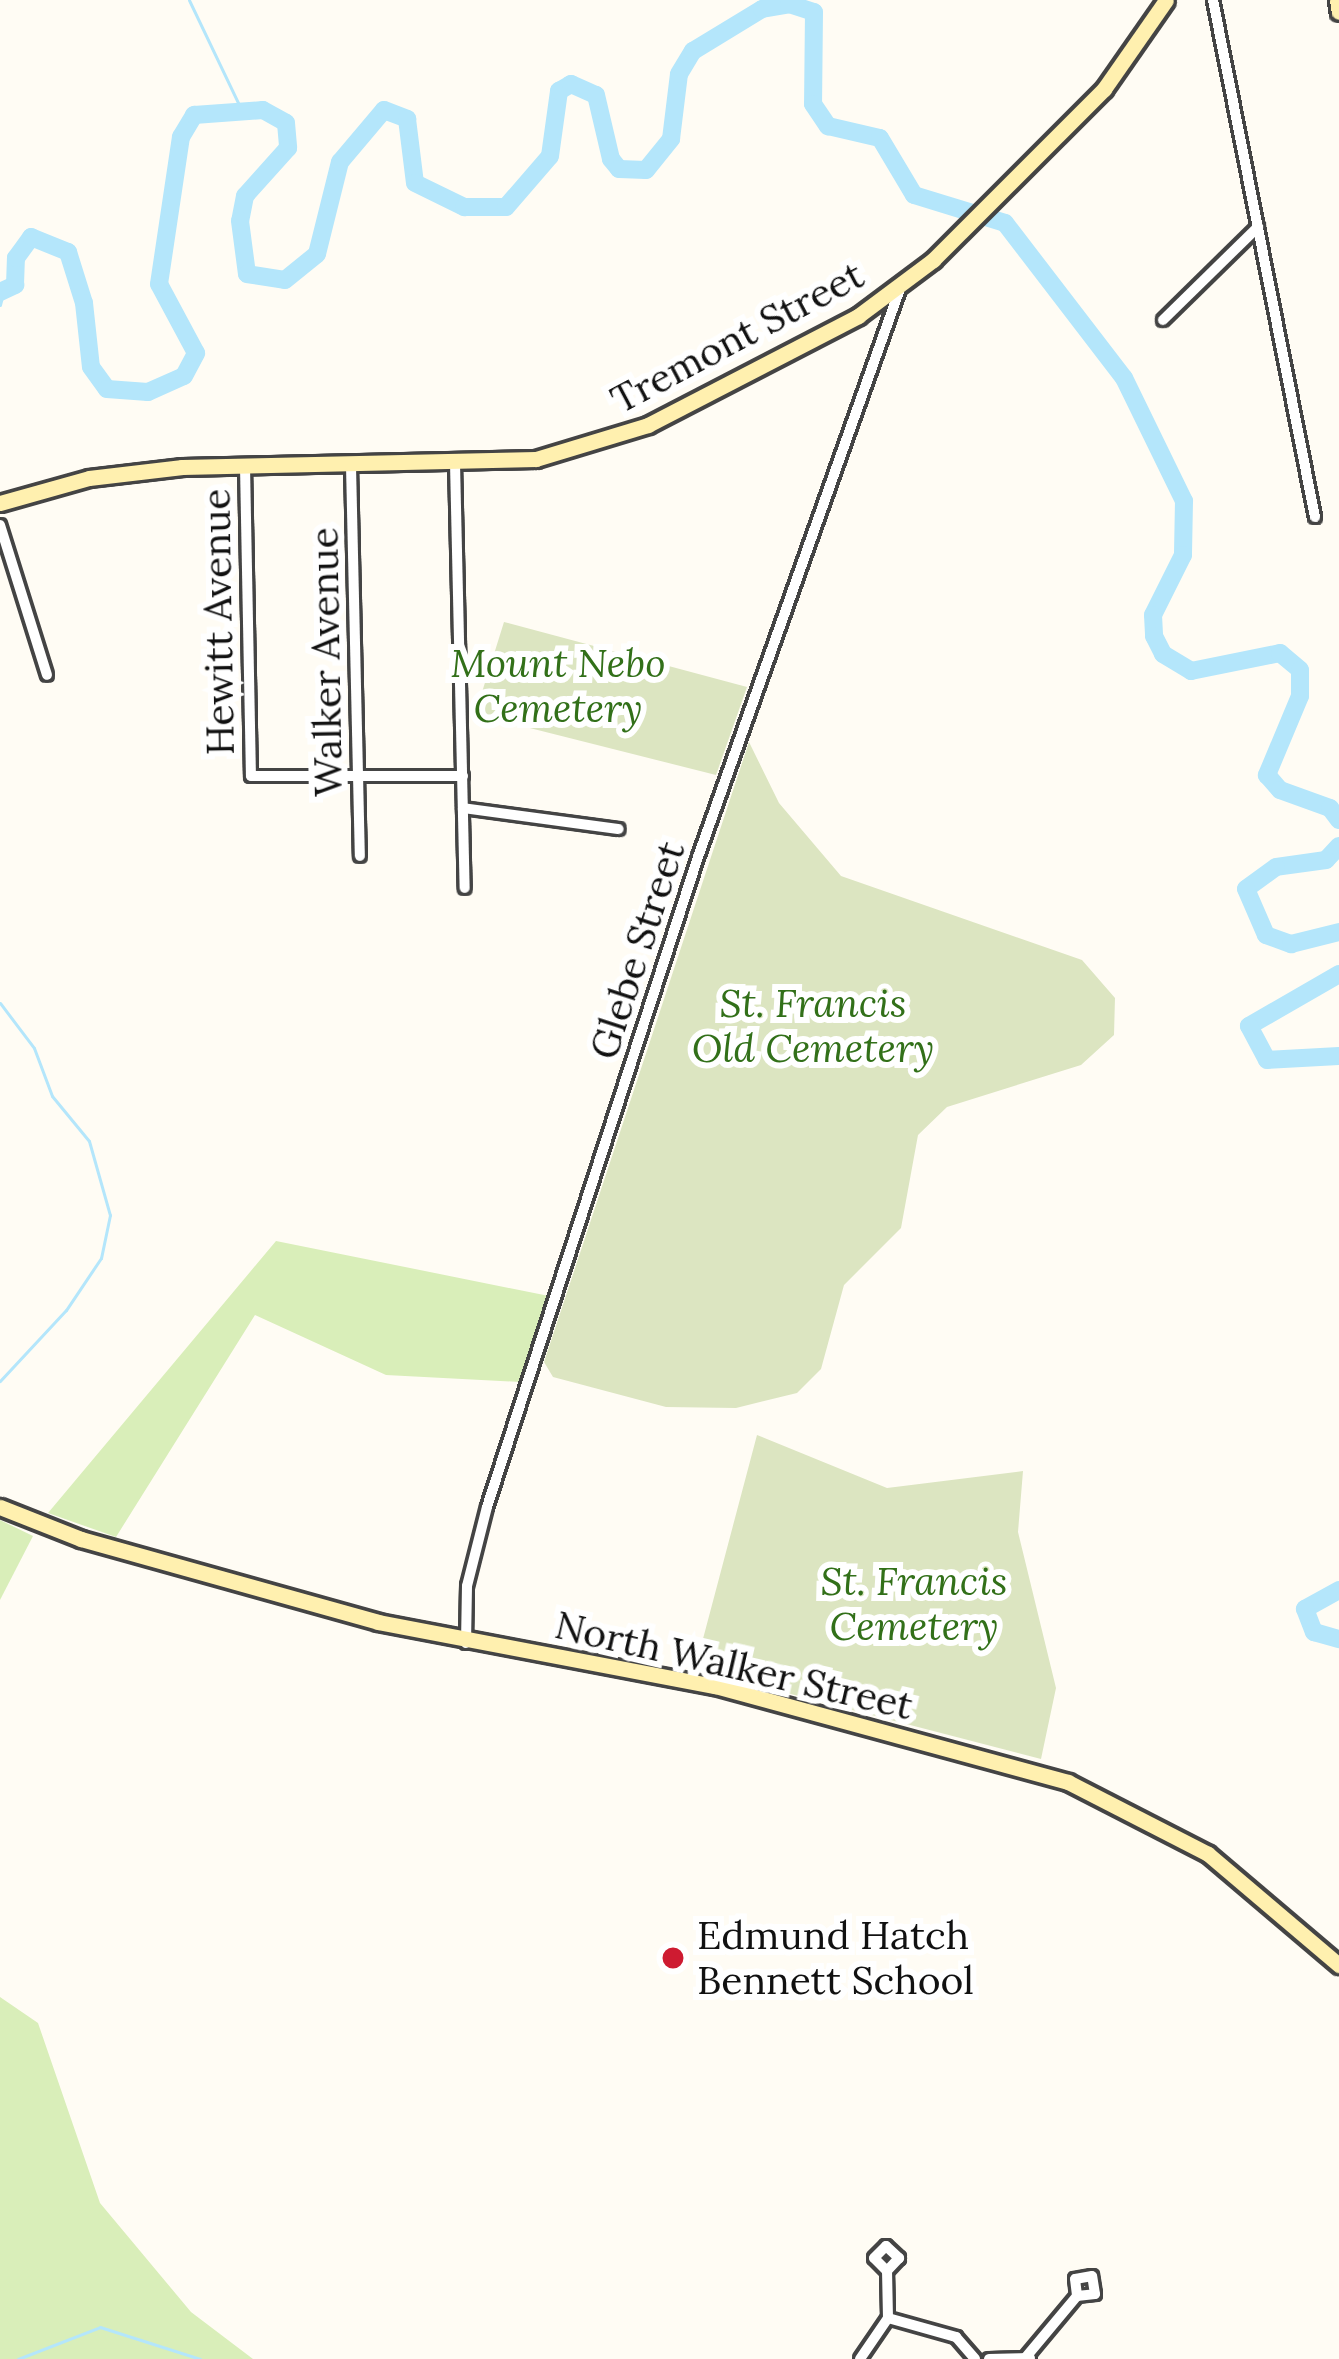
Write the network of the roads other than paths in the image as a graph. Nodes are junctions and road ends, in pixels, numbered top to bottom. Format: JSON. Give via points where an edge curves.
{"nodes":[{"id":1,"x":1166,"y":0,"type":"edge"},
{"id":2,"x":1213,"y":0,"type":"edge"},
{"id":3,"x":1336,"y":0,"type":"edge"},
{"id":4,"x":1339,"y":12,"type":"edge"},
{"id":5,"x":1258,"y":227,"type":"junction"},
{"id":6,"x":901,"y":286,"type":"junction"},
{"id":7,"x":1162,"y":320,"type":"dead end"},
{"id":8,"x":455,"y":464,"type":"junction"},
{"id":9,"x":245,"y":466,"type":"junction"},
{"id":10,"x":352,"y":466,"type":"junction"},
{"id":11,"x":0,"y":503,"type":"edge"},
{"id":12,"x":1315,"y":517,"type":"dead end"},
{"id":13,"x":0,"y":525,"type":"edge"},
{"id":14,"x":47,"y":675,"type":"dead end"},
{"id":15,"x":358,"y":776,"type":"junction"},
{"id":16,"x":463,"y":776,"type":"junction"},
{"id":17,"x":464,"y":808,"type":"junction"},
{"id":18,"x":619,"y":829,"type":"dead end"},
{"id":19,"x":360,"y":856,"type":"dead end"},
{"id":20,"x":465,"y":889,"type":"dead end"},
{"id":21,"x":0,"y":1507,"type":"edge"},
{"id":22,"x":466,"y":1643,"type":"junction"},
{"id":23,"x":1339,"y":1965,"type":"edge"},
{"id":24,"x":887,"y":2271,"type":"dead end"},
{"id":25,"x":1077,"y":2296,"type":"dead end"},
{"id":26,"x":888,"y":2318,"type":"junction"},
{"id":27,"x":1029,"y":2358,"type":"edge"},
{"id":28,"x":860,"y":2359,"type":"edge"},
{"id":29,"x":976,"y":2359,"type":"edge"},
{"id":30,"x":989,"y":2359,"type":"edge"}],
"edges":[{"from":1,"to":6,"type":"main road","name":"Tremont Street","via":[[1111,81]]},
{"from":2,"to":5,"type":"street"},
{"from":3,"to":4,"type":"main road"},
{"from":5,"to":7,"type":"street"},
{"from":5,"to":12,"type":"street"},
{"from":6,"to":8,"type":"main road","name":"Tremont Street","via":[[786,357],[614,440],[546,458]]},
{"from":6,"to":22,"type":"street","name":"Glebe Street","via":[[698,857],[482,1522]]},
{"from":8,"to":10,"type":"main road","name":"Tremont Street"},
{"from":8,"to":16,"type":"street"},
{"from":9,"to":10,"type":"main road","name":"Tremont Street"},
{"from":9,"to":11,"type":"main road","name":"Tremont Street","via":[[124,472]]},
{"from":9,"to":15,"type":"street","name":"Hewitt Avenue","via":[[251,776]]},
{"from":10,"to":15,"type":"street","name":"Walker Avenue"},
{"from":13,"to":14,"type":"street"},
{"from":15,"to":16,"type":"street"},
{"from":15,"to":19,"type":"street","name":"Walker Avenue"},
{"from":16,"to":17,"type":"street"},
{"from":17,"to":18,"type":"street"},
{"from":17,"to":20,"type":"street"},
{"from":21,"to":22,"type":"main road","name":"North Walker Street","via":[[81,1539]]},
{"from":22,"to":23,"type":"main road","name":"North Walker Street","via":[[715,1686],[1068,1782],[1208,1855]]},
{"from":24,"to":26,"type":"street"},
{"from":25,"to":27,"type":"street"},
{"from":26,"to":28,"type":"street"},
{"from":26,"to":29,"type":"street","via":[[956,2337]]},
{"from":27,"to":30,"type":"street"}]}
